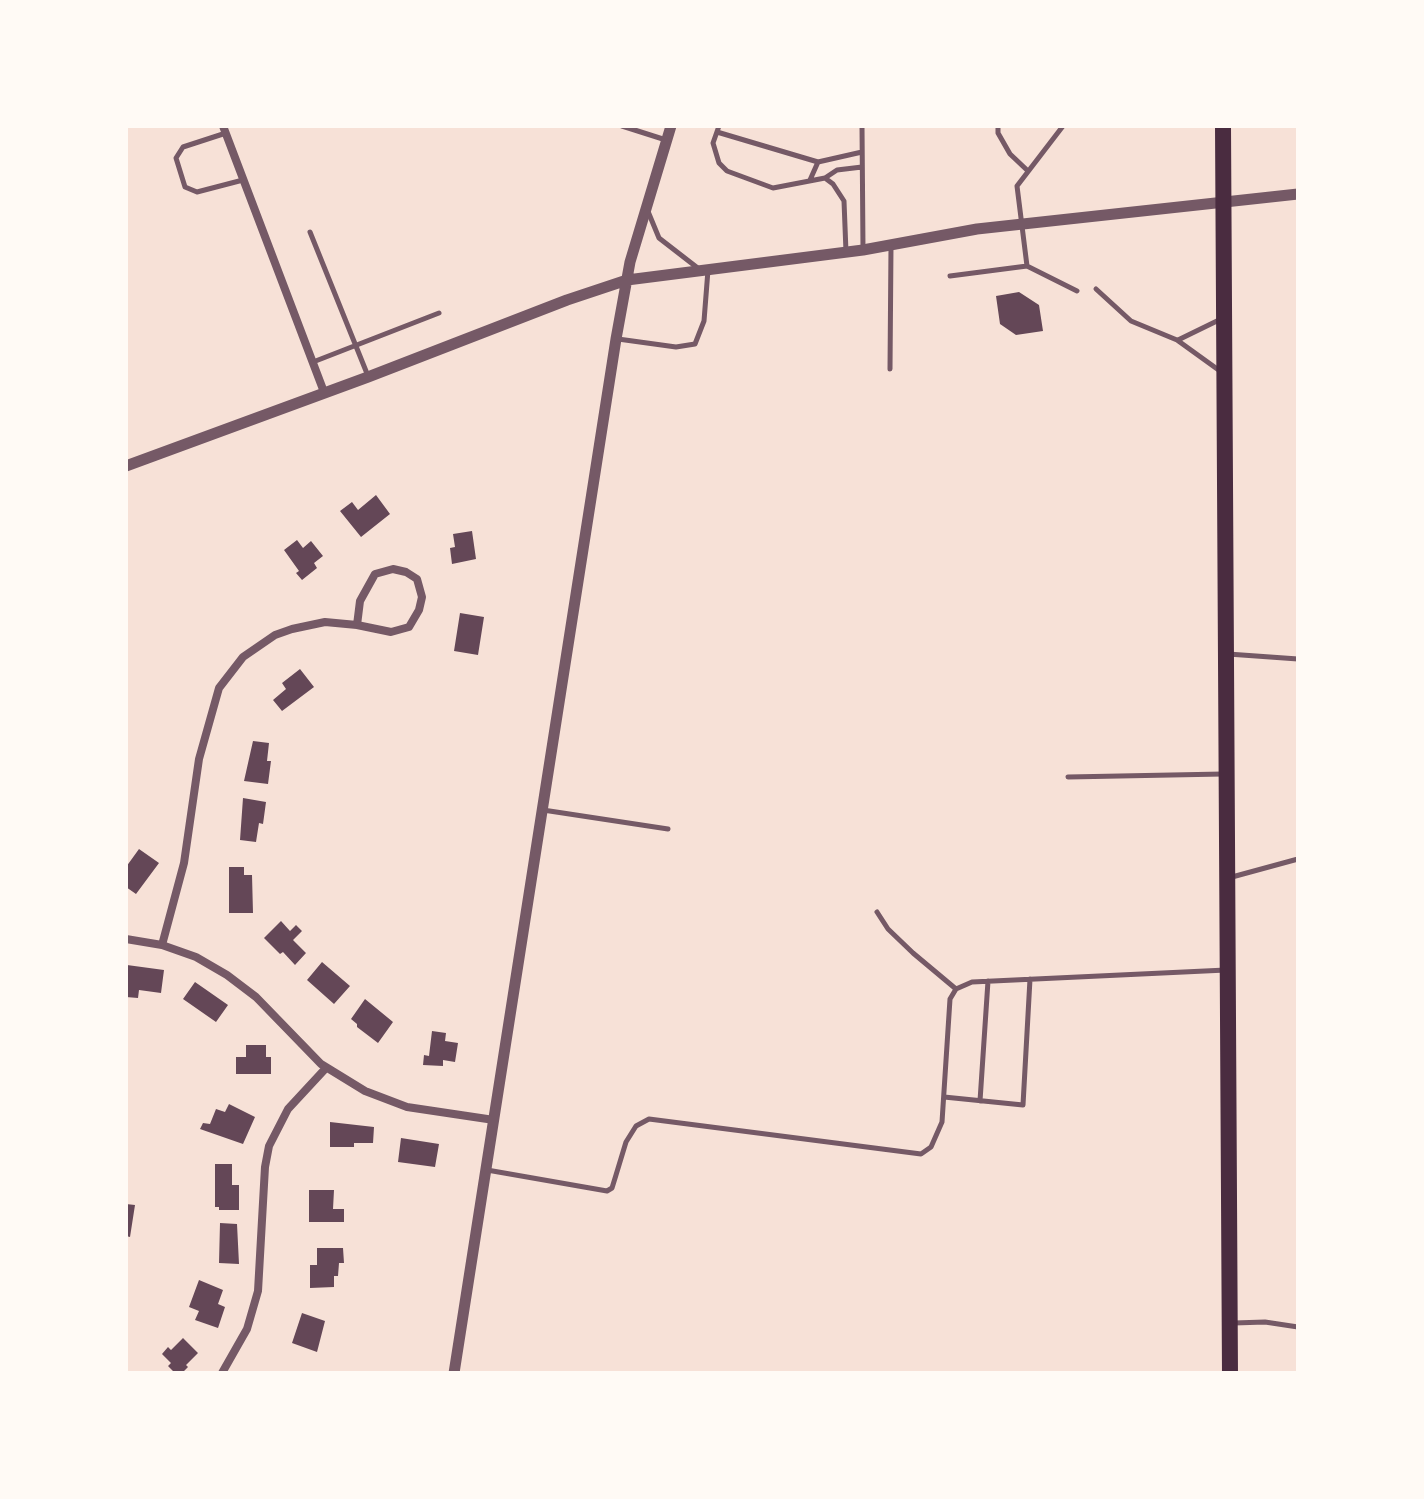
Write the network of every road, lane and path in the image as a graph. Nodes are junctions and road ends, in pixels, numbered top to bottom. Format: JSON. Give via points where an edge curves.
{"nodes":[{"id":1,"x":622,"y":126,"type":"edge"},
{"id":2,"x":671,"y":126,"type":"edge"},
{"id":3,"x":862,"y":126,"type":"edge"},
{"id":4,"x":998,"y":126,"type":"edge"},
{"id":5,"x":1063,"y":126,"type":"edge"},
{"id":6,"x":1223,"y":126,"type":"edge"},
{"id":7,"x":718,"y":129,"type":"edge"},
{"id":8,"x":224,"y":130,"type":"edge"},
{"id":9,"x":667,"y":140,"type":"junction"},
{"id":10,"x":862,"y":152,"type":"junction"},
{"id":11,"x":818,"y":162,"type":"junction"},
{"id":12,"x":862,"y":167,"type":"junction"},
{"id":13,"x":1028,"y":171,"type":"junction"},
{"id":14,"x":825,"y":178,"type":"junction"},
{"id":15,"x":243,"y":180,"type":"junction"},
{"id":16,"x":809,"y":181,"type":"junction"},
{"id":17,"x":1298,"y":194,"type":"edge"},
{"id":18,"x":1223,"y":203,"type":"junction"},
{"id":19,"x":646,"y":205,"type":"junction"},
{"id":20,"x":1022,"y":225,"type":"junction"},
{"id":21,"x":310,"y":232,"type":"dead end"},
{"id":22,"x":891,"y":245,"type":"junction"},
{"id":23,"x":863,"y":250,"type":"junction"},
{"id":24,"x":846,"y":252,"type":"junction"},
{"id":25,"x":1027,"y":266,"type":"junction"},
{"id":26,"x":704,"y":269,"type":"junction"},
{"id":27,"x":950,"y":276,"type":"dead end"},
{"id":28,"x":627,"y":280,"type":"junction"},
{"id":29,"x":1096,"y":289,"type":"dead end"},
{"id":30,"x":1077,"y":291,"type":"dead end"},
{"id":31,"x":439,"y":313,"type":"dead end"},
{"id":32,"x":1224,"y":318,"type":"junction"},
{"id":33,"x":616,"y":339,"type":"junction"},
{"id":34,"x":1177,"y":340,"type":"junction"},
{"id":35,"x":356,"y":346,"type":"junction"},
{"id":36,"x":312,"y":362,"type":"junction"},
{"id":37,"x":890,"y":369,"type":"dead end"},
{"id":38,"x":1224,"y":374,"type":"junction"},
{"id":39,"x":368,"y":377,"type":"junction"},
{"id":40,"x":324,"y":392,"type":"junction"},
{"id":41,"x":126,"y":466,"type":"edge"},
{"id":42,"x":357,"y":625,"type":"junction"},
{"id":43,"x":1227,"y":654,"type":"junction"},
{"id":44,"x":1298,"y":659,"type":"edge"},
{"id":45,"x":1228,"y":774,"type":"junction"},
{"id":46,"x":1068,"y":777,"type":"dead end"},
{"id":47,"x":542,"y":810,"type":"junction"},
{"id":48,"x":668,"y":829,"type":"dead end"},
{"id":49,"x":1298,"y":859,"type":"edge"},
{"id":50,"x":1227,"y":879,"type":"junction"},
{"id":51,"x":877,"y":912,"type":"dead end"},
{"id":52,"x":126,"y":939,"type":"edge"},
{"id":53,"x":162,"y":945,"type":"junction"},
{"id":54,"x":1227,"y":970,"type":"junction"},
{"id":55,"x":1030,"y":979,"type":"junction"},
{"id":56,"x":988,"y":981,"type":"junction"},
{"id":57,"x":956,"y":989,"type":"junction"},
{"id":58,"x":326,"y":1068,"type":"junction"},
{"id":59,"x":944,"y":1097,"type":"junction"},
{"id":60,"x":980,"y":1101,"type":"junction"},
{"id":61,"x":494,"y":1120,"type":"junction"},
{"id":62,"x":486,"y":1170,"type":"junction"},
{"id":63,"x":1229,"y":1323,"type":"junction"},
{"id":64,"x":1298,"y":1327,"type":"edge"},
{"id":65,"x":222,"y":1373,"type":"edge"},
{"id":66,"x":454,"y":1373,"type":"edge"},
{"id":67,"x":1230,"y":1373,"type":"edge"}],
"edges":[{"from":1,"to":9,"type":"lane"},
{"from":2,"to":9,"type":"street"},
{"from":3,"to":10,"type":"lane"},
{"from":4,"to":13,"type":"lane","via":[[1010,154]]},
{"from":5,"to":13,"type":"lane"},
{"from":6,"to":18,"type":"highway"},
{"from":7,"to":11,"type":"lane"},
{"from":7,"to":16,"type":"lane","via":[[714,154],[727,171],[773,188]]},
{"from":8,"to":15,"type":"street"},
{"from":8,"to":15,"type":"lane","via":[[183,147],[176,158],[185,187],[197,192]]},
{"from":9,"to":19,"type":"street"},
{"from":10,"to":11,"type":"lane"},
{"from":10,"to":12,"type":"lane"},
{"from":11,"to":16,"type":"lane"},
{"from":12,"to":14,"type":"lane","via":[[837,170]]},
{"from":12,"to":23,"type":"lane"},
{"from":13,"to":20,"type":"lane","via":[[1017,186]]},
{"from":14,"to":16,"type":"lane"},
{"from":14,"to":24,"type":"lane","via":[[844,201]]},
{"from":15,"to":36,"type":"street"},
{"from":17,"to":18,"type":"street"},
{"from":18,"to":20,"type":"street"},
{"from":18,"to":32,"type":"highway"},
{"from":19,"to":26,"type":"lane","via":[[659,238]]},
{"from":19,"to":28,"type":"street"},
{"from":20,"to":22,"type":"street"},
{"from":20,"to":25,"type":"lane"},
{"from":21,"to":35,"type":"lane"},
{"from":22,"to":23,"type":"street"},
{"from":22,"to":37,"type":"lane"},
{"from":23,"to":24,"type":"street"},
{"from":24,"to":26,"type":"street"},
{"from":25,"to":27,"type":"lane"},
{"from":25,"to":30,"type":"lane"},
{"from":26,"to":28,"type":"street"},
{"from":26,"to":33,"type":"lane","via":[[704,321],[695,344],[676,347]]},
{"from":28,"to":33,"type":"street"},
{"from":28,"to":39,"type":"street"},
{"from":29,"to":34,"type":"lane","via":[[1131,321]]},
{"from":31,"to":35,"type":"lane"},
{"from":32,"to":34,"type":"lane"},
{"from":32,"to":38,"type":"highway"},
{"from":33,"to":47,"type":"street"},
{"from":34,"to":38,"type":"lane"},
{"from":35,"to":36,"type":"lane"},
{"from":35,"to":39,"type":"lane"},
{"from":36,"to":40,"type":"street"},
{"from":38,"to":43,"type":"highway"},
{"from":39,"to":40,"type":"street"},
{"from":40,"to":41,"type":"street"},
{"from":42,"to":42,"type":"street","via":[[391,632],[409,627],[422,597],[417,579],[393,569],[375,574],[360,601]]},
{"from":42,"to":53,"type":"street","via":[[308,624],[275,635],[243,657],[219,688],[199,759],[184,863]]},
{"from":43,"to":44,"type":"lane"},
{"from":43,"to":45,"type":"highway"},
{"from":45,"to":46,"type":"lane"},
{"from":45,"to":50,"type":"highway"},
{"from":47,"to":48,"type":"lane"},
{"from":47,"to":61,"type":"street"},
{"from":49,"to":50,"type":"lane"},
{"from":50,"to":54,"type":"highway"},
{"from":51,"to":57,"type":"lane","via":[[888,929]]},
{"from":52,"to":53,"type":"street"},
{"from":53,"to":58,"type":"street","via":[[203,961],[256,997]]},
{"from":54,"to":55,"type":"lane"},
{"from":54,"to":63,"type":"highway"},
{"from":55,"to":56,"type":"lane"},
{"from":55,"to":60,"type":"lane","via":[[1023,1105]]},
{"from":56,"to":57,"type":"lane"},
{"from":56,"to":60,"type":"lane"},
{"from":57,"to":59,"type":"lane","via":[[950,999]]},
{"from":58,"to":61,"type":"street","via":[[394,1103]]},
{"from":58,"to":65,"type":"street","via":[[288,1109],[269,1146],[258,1291],[247,1329]]},
{"from":59,"to":60,"type":"lane"},
{"from":59,"to":62,"type":"lane","via":[[942,1122],[931,1147],[921,1154],[649,1119],[636,1126],[626,1142],[607,1191]]},
{"from":61,"to":62,"type":"street"},
{"from":62,"to":66,"type":"street"},
{"from":63,"to":64,"type":"lane"},
{"from":63,"to":67,"type":"highway"}]}
